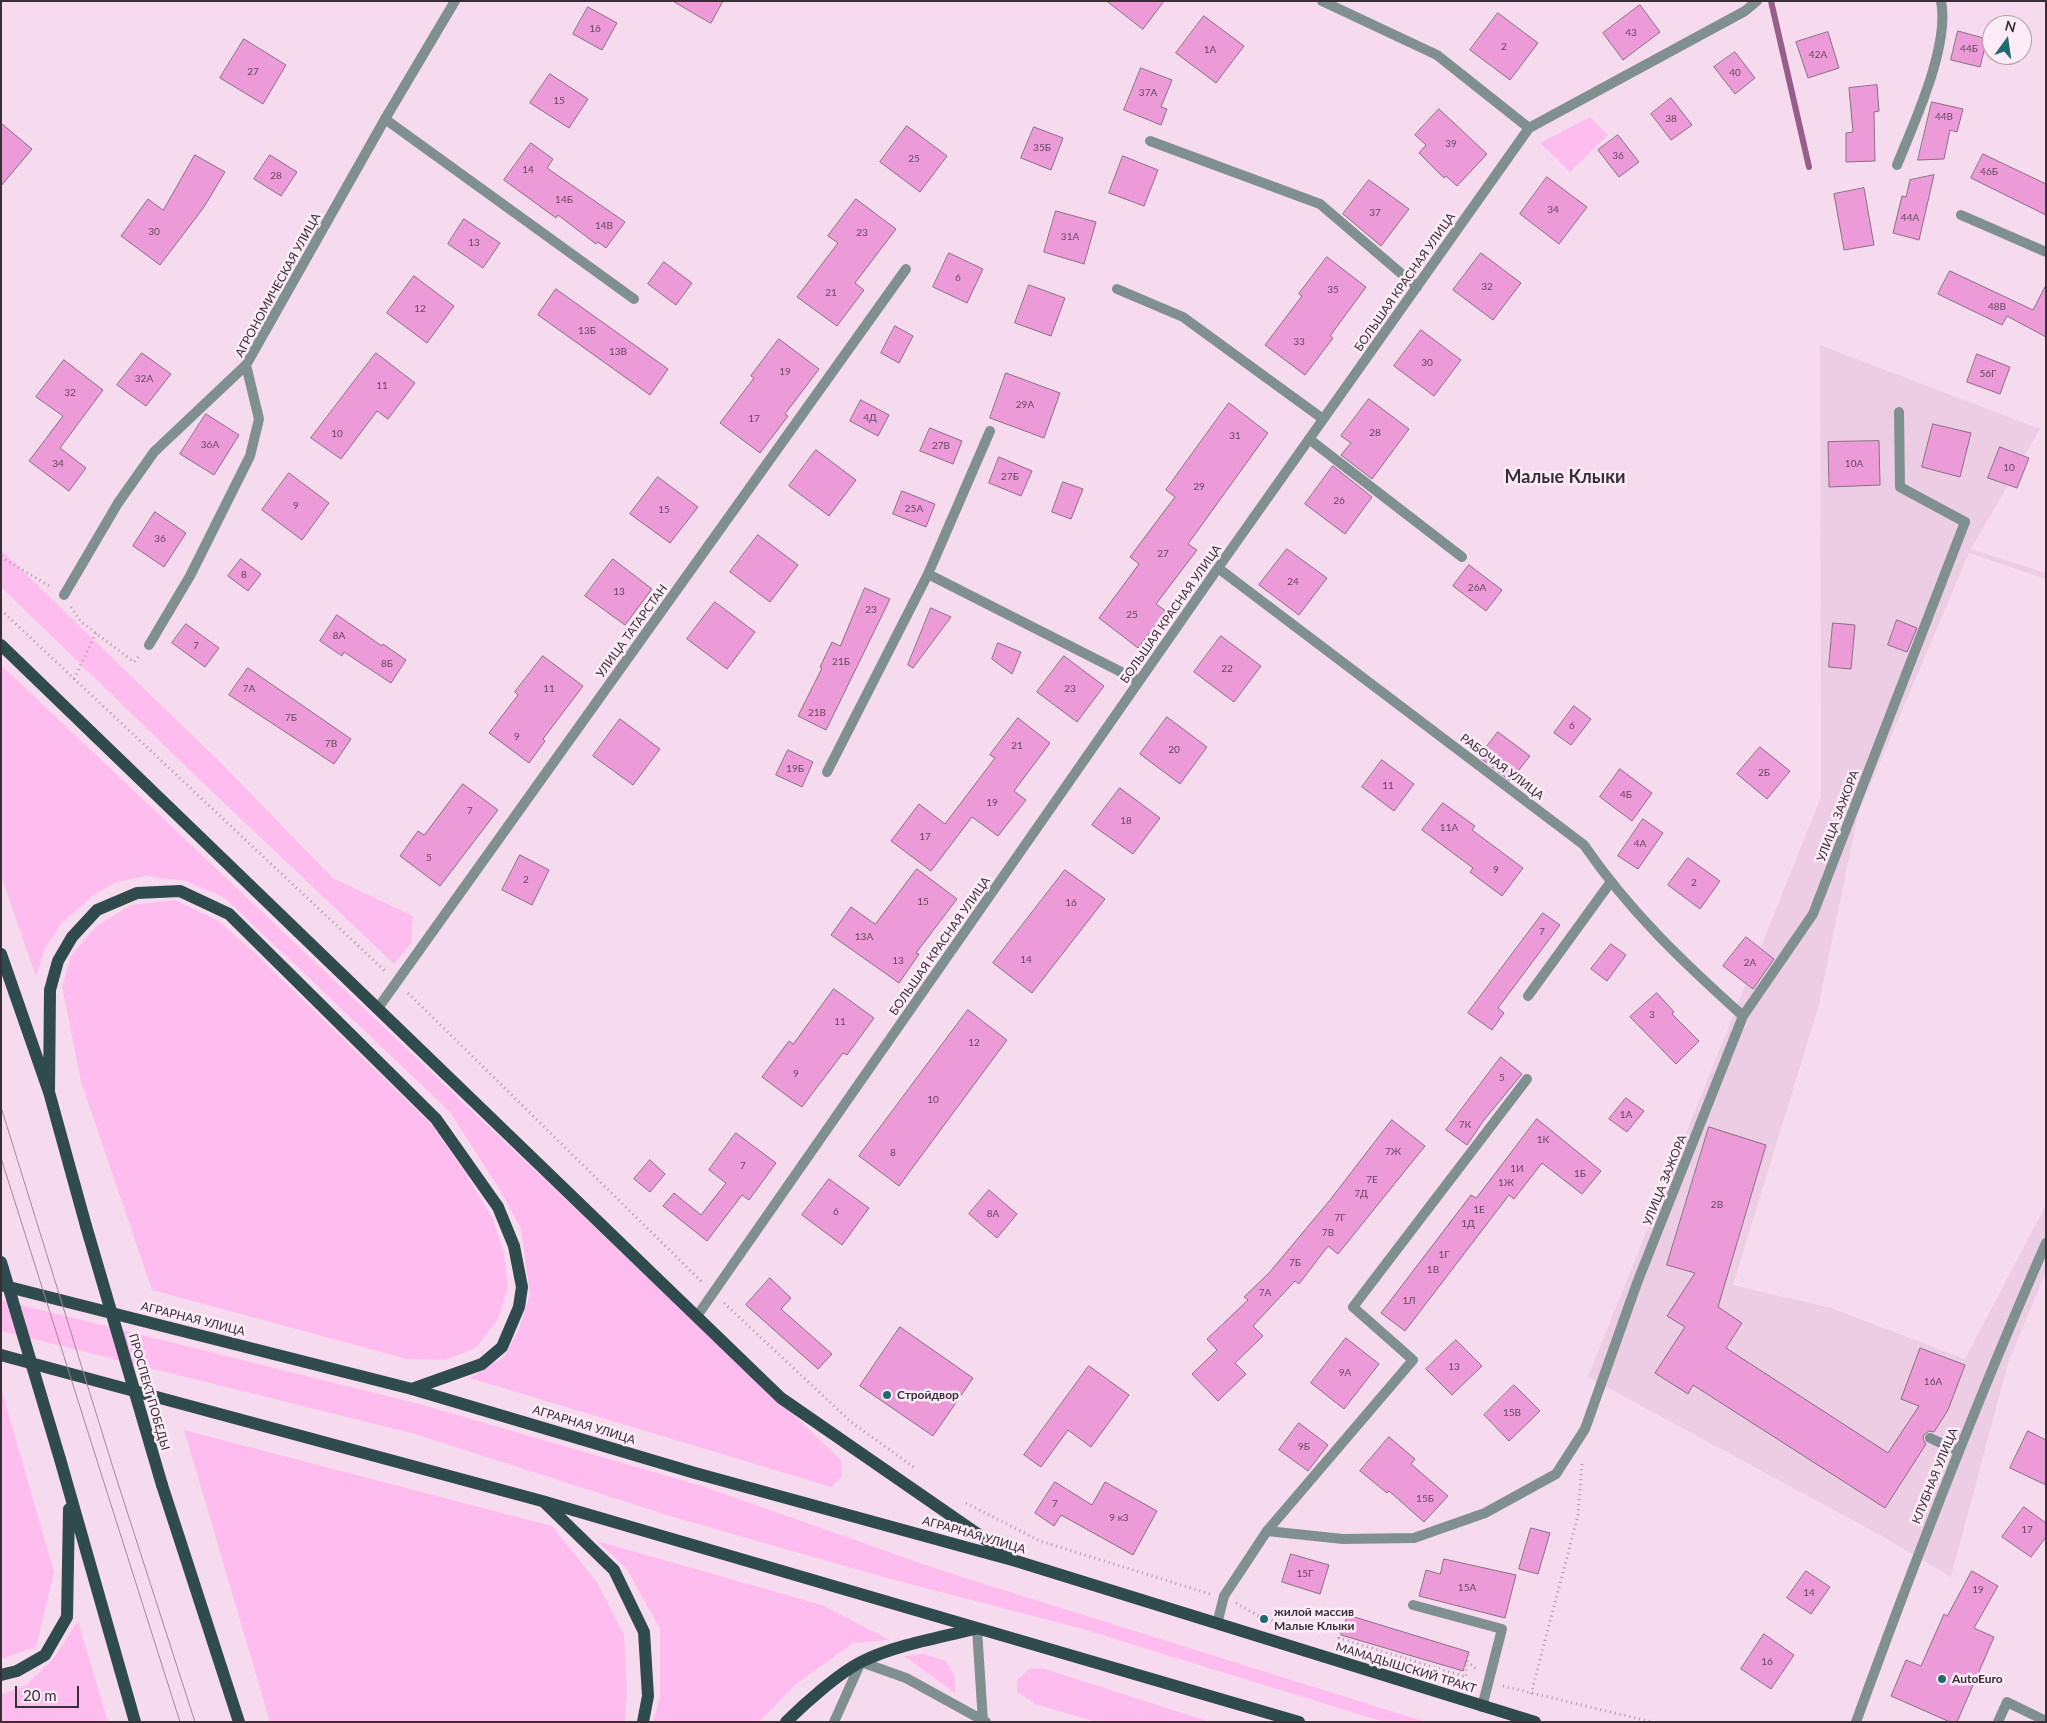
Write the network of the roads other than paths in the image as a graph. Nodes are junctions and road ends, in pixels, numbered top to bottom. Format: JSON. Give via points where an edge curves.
{"nodes":[{"id":1,"x":455,"y":1,"type":"edge"},
{"id":2,"x":1322,"y":1,"type":"edge"},
{"id":3,"x":1757,"y":1,"type":"edge"},
{"id":4,"x":1941,"y":1,"type":"edge"},
{"id":5,"x":385,"y":119,"type":"junction"},
{"id":6,"x":1529,"y":128,"type":"junction"},
{"id":7,"x":1150,"y":140,"type":"dead end"},
{"id":8,"x":1897,"y":165,"type":"dead end"},
{"id":9,"x":1961,"y":214,"type":"dead end"},
{"id":10,"x":2046,"y":252,"type":"edge"},
{"id":11,"x":906,"y":269,"type":"dead end"},
{"id":12,"x":1417,"y":287,"type":"junction"},
{"id":13,"x":1117,"y":289,"type":"dead end"},
{"id":14,"x":634,"y":299,"type":"dead end"},
{"id":15,"x":246,"y":365,"type":"junction"},
{"id":16,"x":1899,"y":412,"type":"dead end"},
{"id":17,"x":1323,"y":419,"type":"junction"},
{"id":18,"x":990,"y":431,"type":"dead end"},
{"id":19,"x":1309,"y":439,"type":"junction"},
{"id":20,"x":1462,"y":558,"type":"dead end"},
{"id":21,"x":1218,"y":568,"type":"junction"},
{"id":22,"x":928,"y":574,"type":"junction"},
{"id":23,"x":64,"y":595,"type":"road end"},
{"id":24,"x":1,"y":645,"type":"edge"},
{"id":25,"x":148,"y":645,"type":"road end"},
{"id":26,"x":1139,"y":681,"type":"junction"},
{"id":27,"x":827,"y":772,"type":"dead end"},
{"id":28,"x":1610,"y":882,"type":"junction"},
{"id":29,"x":1,"y":954,"type":"edge"},
{"id":30,"x":1528,"y":996,"type":"dead end"},
{"id":31,"x":378,"y":1008,"type":"junction"},
{"id":32,"x":1743,"y":1016,"type":"junction"},
{"id":33,"x":1528,"y":1079,"type":"dead end"},
{"id":34,"x":49,"y":1092,"type":"junction"},
{"id":35,"x":2046,"y":1243,"type":"edge"},
{"id":36,"x":1,"y":1262,"type":"edge"},
{"id":37,"x":1,"y":1285,"type":"edge"},
{"id":38,"x":697,"y":1316,"type":"junction"},
{"id":39,"x":1,"y":1355,"type":"edge"},
{"id":40,"x":412,"y":1389,"type":"junction"},
{"id":41,"x":1930,"y":1438,"type":"dead end"},
{"id":42,"x":1958,"y":1451,"type":"junction"},
{"id":43,"x":69,"y":1494,"type":"junction"},
{"id":44,"x":542,"y":1501,"type":"junction"},
{"id":45,"x":1267,"y":1531,"type":"junction"},
{"id":46,"x":1016,"y":1561,"type":"junction"},
{"id":47,"x":1155,"y":1605,"type":"joint"},
{"id":48,"x":1413,"y":1605,"type":"dead end"},
{"id":49,"x":1217,"y":1624,"type":"junction"},
{"id":50,"x":977,"y":1628,"type":"junction"},
{"id":51,"x":861,"y":1662,"type":"junction"},
{"id":52,"x":1,"y":1675,"type":"edge"},
{"id":53,"x":1482,"y":1707,"type":"junction"},
{"id":54,"x":2046,"y":1721,"type":"edge"},
{"id":55,"x":135,"y":1722,"type":"edge"},
{"id":56,"x":239,"y":1722,"type":"edge"},
{"id":57,"x":643,"y":1722,"type":"edge"},
{"id":58,"x":786,"y":1722,"type":"edge"},
{"id":59,"x":834,"y":1722,"type":"edge"},
{"id":60,"x":984,"y":1722,"type":"edge"},
{"id":61,"x":1299,"y":1722,"type":"edge"},
{"id":62,"x":1535,"y":1722,"type":"edge"},
{"id":63,"x":1856,"y":1722,"type":"edge"},
{"id":64,"x":1998,"y":1722,"type":"edge"}],
"edges":[{"from":1,"to":5,"type":"street","name":"АГРОНОМИЧЕСКАЯ УЛИЦА"},
{"from":2,"to":6,"type":"street","via":[[1437,55]]},
{"from":3,"to":6,"type":"street","name":"БОЛЬШАЯ КРАСНАЯ УЛИЦА","via":[[1745,11]]},
{"from":4,"to":8,"type":"street","via":[[1942,39]]},
{"from":5,"to":14,"type":"street"},
{"from":5,"to":15,"type":"street","name":"АГРОНОМИЧЕСКАЯ УЛИЦА"},
{"from":6,"to":12,"type":"street","name":"БОЛЬШАЯ КРАСНАЯ УЛИЦА"},
{"from":7,"to":12,"type":"street","via":[[1320,204]]},
{"from":9,"to":10,"type":"street"},
{"from":11,"to":31,"type":"street","name":"УЛИЦА ТАТАРСТАН"},
{"from":12,"to":17,"type":"street","name":"БОЛЬШАЯ КРАСНАЯ УЛИЦА"},
{"from":13,"to":17,"type":"street","via":[[1183,317]]},
{"from":15,"to":23,"type":"street","via":[[154,452],[118,503]]},
{"from":15,"to":25,"type":"street","name":"АГРОНОМИЧЕСКАЯ УЛИЦА","via":[[259,419],[250,456],[190,576]]},
{"from":16,"to":32,"type":"street","name":"УЛИЦА ЗАЖОРА","via":[[1900,487],[1965,522],[1814,914]]},
{"from":17,"to":19,"type":"street","name":"БОЛЬШАЯ КРАСНАЯ УЛИЦА"},
{"from":18,"to":22,"type":"street"},
{"from":19,"to":20,"type":"street"},
{"from":19,"to":21,"type":"street","name":"БОЛЬШАЯ КРАСНАЯ УЛИЦА"},
{"from":21,"to":26,"type":"street","name":"БОЛЬШАЯ КРАСНАЯ УЛИЦА"},
{"from":21,"to":28,"type":"street","name":"РАБОЧАЯ УЛИЦА","via":[[1584,845]]},
{"from":22,"to":26,"type":"street"},
{"from":22,"to":27,"type":"street"},
{"from":24,"to":31,"type":"main road"},
{"from":26,"to":38,"type":"street","name":"БОЛЬШАЯ КРАСНАЯ УЛИЦА"},
{"from":28,"to":30,"type":"street"},
{"from":28,"to":32,"type":"street","name":"РАБОЧАЯ УЛИЦА","via":[[1673,952]]},
{"from":29,"to":34,"type":"main road","name":"ПРОСПЕКТ ПОБЕДЫ"},
{"from":31,"to":38,"type":"main road"},
{"from":32,"to":45,"type":"street","name":"УЛИЦА ЗАЖОРА","via":[[1637,1283],[1585,1428],[1556,1474],[1485,1513],[1414,1538],[1342,1539]]},
{"from":33,"to":45,"type":"street","via":[[1353,1307],[1413,1360]]},
{"from":34,"to":40,"type":"main road","via":[[50,990],[58,961],[72,937],[97,910],[136,893],[180,891],[229,914],[436,1119],[498,1207],[514,1246],[522,1287],[519,1307],[502,1347],[482,1364]]},
{"from":34,"to":56,"type":"main road","name":"ПРОСПЕКТ ПОБЕДЫ","bridge":true,"via":[[162,1485]]},
{"from":35,"to":42,"type":"street","name":"КЛУБНАЯ УЛИЦА"},
{"from":36,"to":43,"type":"main road","bridge":true},
{"from":37,"to":40,"type":"main road","name":"АГРАРНАЯ УЛИЦА"},
{"from":38,"to":46,"type":"main road","via":[[781,1398]]},
{"from":39,"to":44,"type":"main road"},
{"from":40,"to":46,"type":"main road","name":"АГРАРНАЯ УЛИЦА","via":[[695,1473]]},
{"from":41,"to":42,"type":"street"},
{"from":42,"to":63,"type":"street","name":"КЛУБНАЯ УЛИЦА"},
{"from":43,"to":52,"type":"main road","via":[[67,1617],[45,1655],[17,1671]]},
{"from":43,"to":55,"type":"main road"},
{"from":44,"to":50,"type":"main road"},
{"from":44,"to":57,"type":"main road","via":[[614,1570],[644,1632],[648,1696]]},
{"from":45,"to":49,"type":"street","via":[[1224,1596]]},
{"from":46,"to":47,"type":"main road","name":"АГРАРНАЯ УЛИЦА"},
{"from":47,"to":49,"type":"main road","name":"МАМАДЫШСКИЙ ТРАКТ"},
{"from":48,"to":53,"type":"street","via":[[1502,1630]]},
{"from":49,"to":53,"type":"main road","name":"МАМАДЫШСКИЙ ТРАКТ"},
{"from":50,"to":51,"type":"main road"},
{"from":50,"to":60,"type":"street"},
{"from":50,"to":61,"type":"main road"},
{"from":51,"to":58,"type":"main road","via":[[804,1704]]},
{"from":51,"to":59,"type":"street"},
{"from":51,"to":60,"type":"street","via":[[906,1678]]},
{"from":53,"to":62,"type":"main road","name":"МАМАДЫШСКИЙ ТРАКТ"},
{"from":54,"to":64,"type":"street","via":[[2007,1702]]}]}
